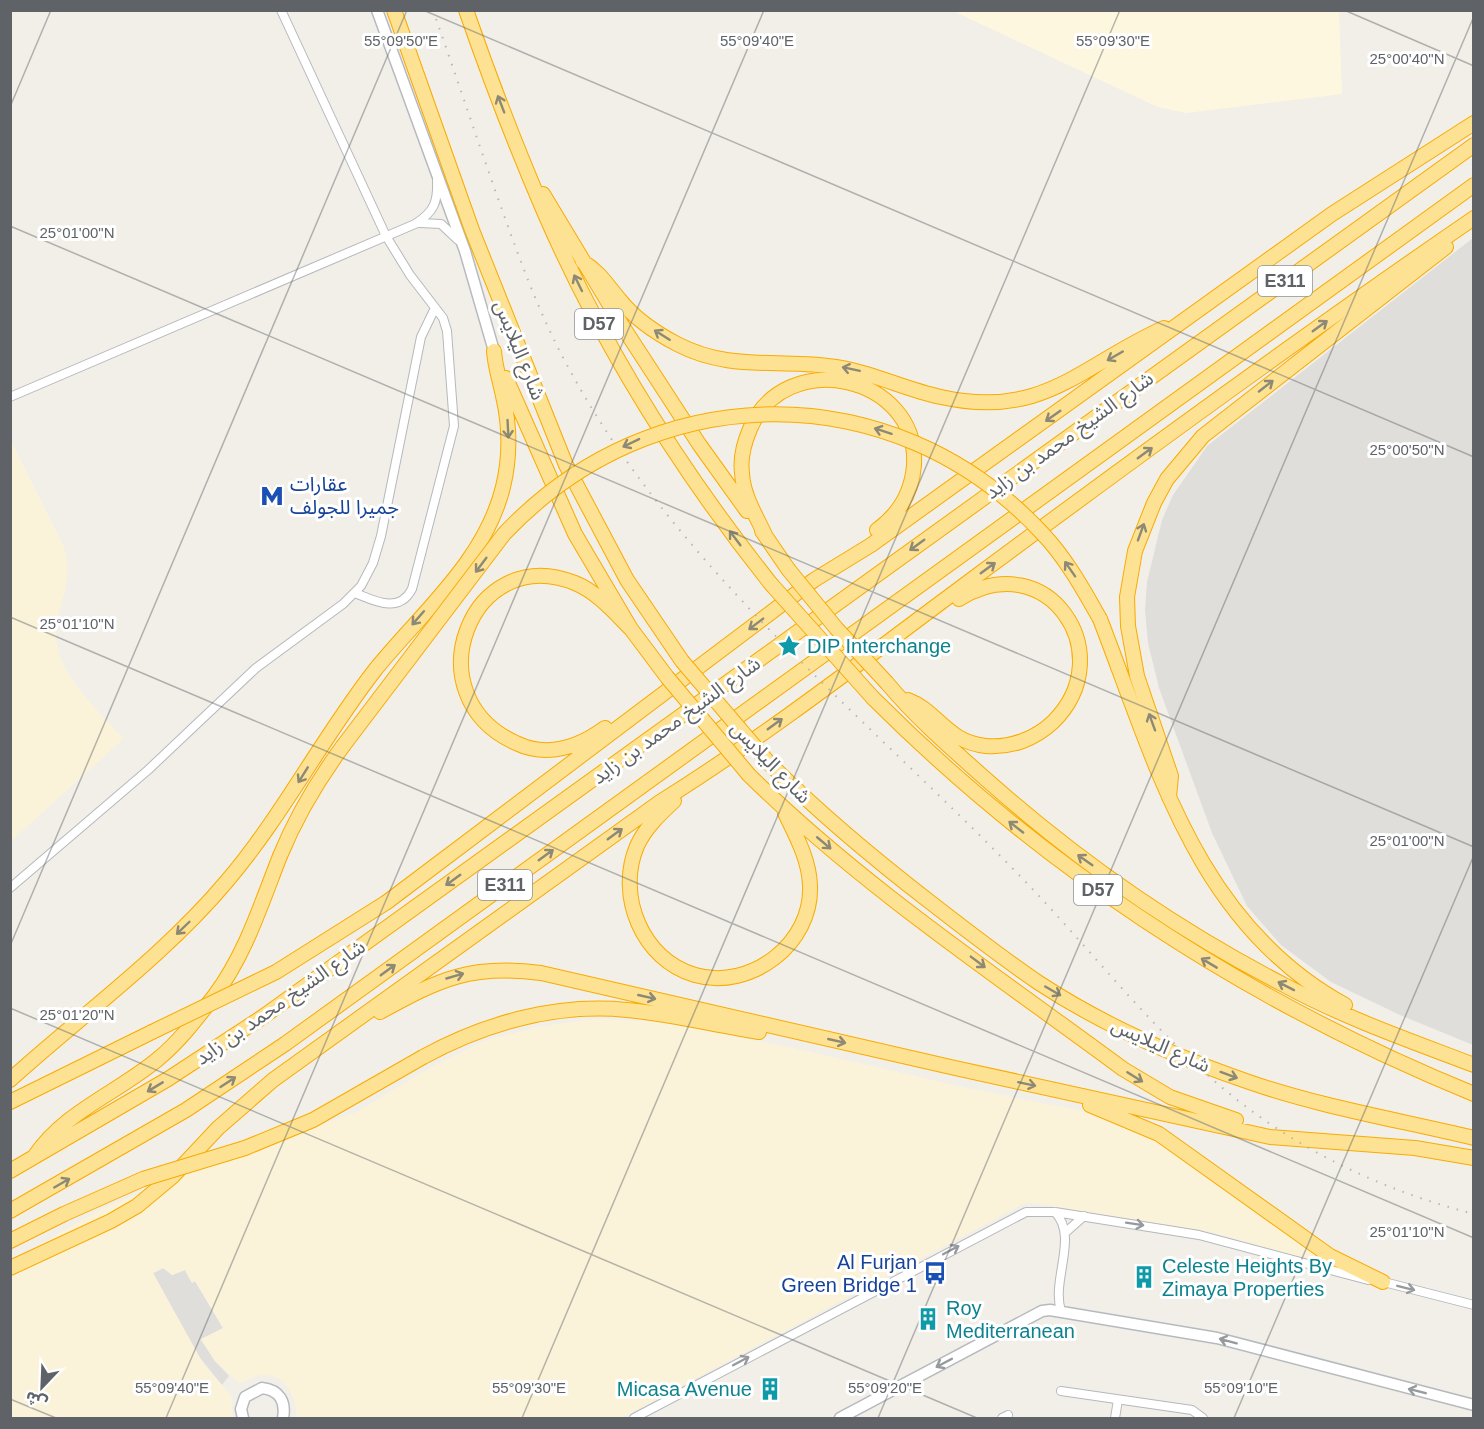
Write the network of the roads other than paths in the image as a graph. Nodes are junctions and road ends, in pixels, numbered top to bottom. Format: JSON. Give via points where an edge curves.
{"nodes":[{"id":1,"x":281,"y":10,"type":"edge"},
{"id":2,"x":377,"y":10,"type":"edge"},
{"id":3,"x":394,"y":10,"type":"edge"},
{"id":4,"x":466,"y":10,"type":"edge"},
{"id":5,"x":1473,"y":123,"type":"edge"},
{"id":6,"x":1473,"y":145,"type":"edge"},
{"id":7,"x":436,"y":170,"type":"junction"},
{"id":8,"x":531,"y":179,"type":"junction"},
{"id":9,"x":1473,"y":185,"type":"edge"},
{"id":10,"x":1473,"y":218,"type":"edge"},
{"id":11,"x":415,"y":224,"type":"junction"},
{"id":12,"x":1473,"y":224,"type":"edge"},
{"id":13,"x":386,"y":236,"type":"junction"},
{"id":14,"x":465,"y":251,"type":"junction"},
{"id":15,"x":583,"y":262,"type":"junction"},
{"id":16,"x":435,"y":308,"type":"junction"},
{"id":17,"x":1185,"y":319,"type":"junction"},
{"id":18,"x":494,"y":351,"type":"junction"},
{"id":19,"x":10,"y":397,"type":"edge"},
{"id":20,"x":766,"y":537,"type":"junction"},
{"id":21,"x":833,"y":569,"type":"junction"},
{"id":22,"x":355,"y":593,"type":"junction"},
{"id":23,"x":631,"y":629,"type":"junction"},
{"id":24,"x":908,"y":629,"type":"junction"},
{"id":25,"x":662,"y":696,"type":"junction"},
{"id":26,"x":899,"y":698,"type":"junction"},
{"id":27,"x":718,"y":766,"type":"junction"},
{"id":28,"x":1169,"y":797,"type":"junction"},
{"id":29,"x":783,"y":808,"type":"junction"},
{"id":30,"x":10,"y":888,"type":"edge"},
{"id":31,"x":799,"y":1032,"type":"junction"},
{"id":32,"x":1397,"y":1034,"type":"junction"},
{"id":33,"x":328,"y":1040,"type":"junction"},
{"id":34,"x":1473,"y":1065,"type":"edge"},
{"id":35,"x":10,"y":1080,"type":"edge"},
{"id":36,"x":1070,"y":1093,"type":"junction"},
{"id":37,"x":1473,"y":1094,"type":"edge"},
{"id":38,"x":10,"y":1102,"type":"edge"},
{"id":39,"x":1473,"y":1138,"type":"edge"},
{"id":40,"x":1317,"y":1139,"type":"junction"},
{"id":41,"x":1473,"y":1158,"type":"edge"},
{"id":42,"x":31,"y":1161,"type":"junction"},
{"id":43,"x":10,"y":1171,"type":"edge"},
{"id":44,"x":10,"y":1211,"type":"edge"},
{"id":45,"x":1055,"y":1212,"type":"junction"},
{"id":46,"x":1084,"y":1216,"type":"junction"},
{"id":47,"x":1066,"y":1232,"type":"junction"},
{"id":48,"x":10,"y":1241,"type":"edge"},
{"id":49,"x":10,"y":1268,"type":"edge"},
{"id":50,"x":1383,"y":1282,"type":"junction"},
{"id":51,"x":1057,"y":1291,"type":"junction"},
{"id":52,"x":1473,"y":1305,"type":"edge"},
{"id":53,"x":1046,"y":1310,"type":"junction"},
{"id":54,"x":1062,"y":1311,"type":"junction"},
{"id":55,"x":1061,"y":1391,"type":"dead end"},
{"id":56,"x":1118,"y":1400,"type":"junction"},
{"id":57,"x":1473,"y":1405,"type":"edge"},
{"id":58,"x":243,"y":1419,"type":"edge"},
{"id":59,"x":283,"y":1419,"type":"edge"},
{"id":60,"x":634,"y":1419,"type":"edge"},
{"id":61,"x":840,"y":1419,"type":"edge"},
{"id":62,"x":1115,"y":1419,"type":"edge"},
{"id":63,"x":1203,"y":1419,"type":"edge"}],
"edges":[{"from":1,"to":13,"type":"street"},
{"from":2,"to":7,"type":"street"},
{"from":3,"to":39,"type":"highway","name":"شارع اليلايس","one_way":true,"bridge":true,"via":[[472,230],[566,465],[627,580],[682,661],[768,762],[866,853],[996,952],[1088,1011],[1170,1052],[1250,1082]]},
{"from":8,"to":4,"type":"highway","number":"D57","one_way":true},
{"from":5,"to":17,"type":"highway","via":[[1345,205]]},
{"from":6,"to":42,"type":"highway","name":"شارع الشيخ محمد بن زايد","number":"E311","one_way":true,"via":[[264,1016]]},
{"from":7,"to":11,"type":"street","via":[[436,204],[428,216]]},
{"from":7,"to":14,"type":"street"},
{"from":8,"to":15,"type":"highway","via":[[550,203]]},
{"from":37,"to":8,"type":"highway","number":"D57","one_way":true,"bridge":true,"via":[[1278,1003],[1134,915],[985,802],[873,698],[771,584],[705,498],[639,396],[584,294]]},
{"from":44,"to":9,"type":"highway","name":"شارع الشيخ محمد بن زايد","number":"E311","one_way":true,"via":[[186,1110],[285,1044]]},
{"from":24,"to":10,"type":"highway","one_way":true,"via":[[1194,417]]},
{"from":11,"to":13,"type":"street"},
{"from":11,"to":14,"type":"street","via":[[432,222],[445,227]]},
{"from":28,"to":12,"type":"highway","one_way":true,"via":[[1171,776],[1137,676],[1128,626],[1127,597],[1135,550],[1154,503],[1182,459],[1203,436]]},
{"from":13,"to":16,"type":"street"},
{"from":13,"to":19,"type":"street"},
{"from":14,"to":18,"type":"street"},
{"from":17,"to":15,"type":"highway","one_way":true,"via":[[1041,394],[1001,402],[960,401],[840,367],[753,365],[698,353],[648,326],[621,301],[599,272]]},
{"from":15,"to":20,"type":"highway","via":[[699,444]]},
{"from":16,"to":22,"type":"street","via":[[421,337],[378,550]]},
{"from":16,"to":22,"type":"street","via":[[447,331],[455,420],[411,589],[403,600],[391,604]]},
{"from":17,"to":21,"type":"highway","one_way":true},
{"from":18,"to":23,"type":"highway","via":[[561,507]]},
{"from":18,"to":35,"type":"highway","one_way":true,"via":[[508,421],[508,462],[499,502],[475,550],[360,691],[279,813],[226,883],[169,941]]},
{"from":20,"to":21,"type":"highway","via":[[742,476],[744,447],[761,409],[782,390],[821,379],[869,389],[889,404],[904,424],[913,448],[913,475],[898,511],[850,549]]},
{"from":20,"to":26,"type":"highway","bridge":true,"via":[[836,628]]},
{"from":21,"to":25,"type":"highway","one_way":true},
{"from":22,"to":30,"type":"street","via":[[256,668],[156,763]]},
{"from":23,"to":25,"type":"highway","via":[[602,600],[575,583],[557,578],[518,580],[489,597],[469,622],[459,654],[463,686],[481,718],[493,730],[521,746],[552,750],[584,742],[632,710]]},
{"from":23,"to":29,"type":"highway","bridge":true,"via":[[749,775]]},
{"from":24,"to":26,"type":"highway","via":[[978,588],[994,584],[1027,586],[1043,592],[1068,616],[1078,645],[1078,674],[1067,705],[1047,727],[1019,742],[1001,746],[963,740],[916,704]]},
{"from":27,"to":24,"type":"highway","one_way":true},
{"from":25,"to":38,"type":"highway","bridge":true,"via":[[387,902],[276,972]]},
{"from":32,"to":26,"type":"highway","one_way":true,"via":[[1287,987],[1136,896],[1028,817]]},
{"from":27,"to":29,"type":"highway","via":[[659,815],[637,845],[632,862],[630,896],[641,930],[657,951],[678,968],[713,978],[754,970],[774,960],[800,930],[810,887],[808,865]]},
{"from":33,"to":27,"type":"highway","one_way":true,"via":[[660,802]]},
{"from":28,"to":32,"type":"highway","via":[[1194,850],[1222,896],[1251,932],[1304,980]]},
{"from":28,"to":42,"type":"highway","one_way":true,"bridge":true,"via":[[1100,619],[1044,534],[998,492],[940,454],[886,432],[828,418],[776,414],[722,418],[639,439],[567,479],[504,534],[343,746],[296,824],[242,951],[215,994],[157,1060],[65,1121]]},
{"from":29,"to":40,"type":"highway","one_way":true,"via":[[883,891],[1146,1084],[1221,1117]]},
{"from":33,"to":31,"type":"highway","one_way":true,"via":[[443,980],[497,969],[541,973]]},
{"from":31,"to":36,"type":"highway","one_way":true},
{"from":31,"to":48,"type":"highway","bridge":true,"via":[[765,1032],[626,1010],[544,1013],[491,1026],[423,1057],[313,1120],[245,1148],[143,1179]]},
{"from":32,"to":34,"type":"highway"},
{"from":33,"to":49,"type":"highway","via":[[245,1103],[173,1176],[137,1206]]},
{"from":36,"to":40,"type":"highway","via":[[1270,1137]]},
{"from":36,"to":50,"type":"highway","via":[[1159,1134],[1330,1256]]},
{"from":40,"to":41,"type":"highway"},
{"from":42,"to":43,"type":"highway","name":"شارع الشيخ محمد بن زايد","number":"E311"},
{"from":45,"to":46,"type":"street"},
{"from":45,"to":47,"type":"street"},
{"from":60,"to":45,"type":"street","one_way":true,"via":[[1014,1217],[1033,1210]]},
{"from":46,"to":47,"type":"street"},
{"from":46,"to":50,"type":"street","one_way":true,"via":[[1206,1236]]},
{"from":47,"to":51,"type":"street"},
{"from":50,"to":52,"type":"street","one_way":true},
{"from":51,"to":53,"type":"street"},
{"from":51,"to":54,"type":"street"},
{"from":53,"to":54,"type":"street"},
{"from":53,"to":61,"type":"street","one_way":true},
{"from":57,"to":54,"type":"street","one_way":true,"via":[[1217,1338]]},
{"from":55,"to":56,"type":"street"},
{"from":56,"to":62,"type":"street"},
{"from":56,"to":63,"type":"street","via":[[1192,1410]]},
{"from":58,"to":59,"type":"street","via":[[245,1397],[262,1388],[280,1396],[285,1408]]}]}
